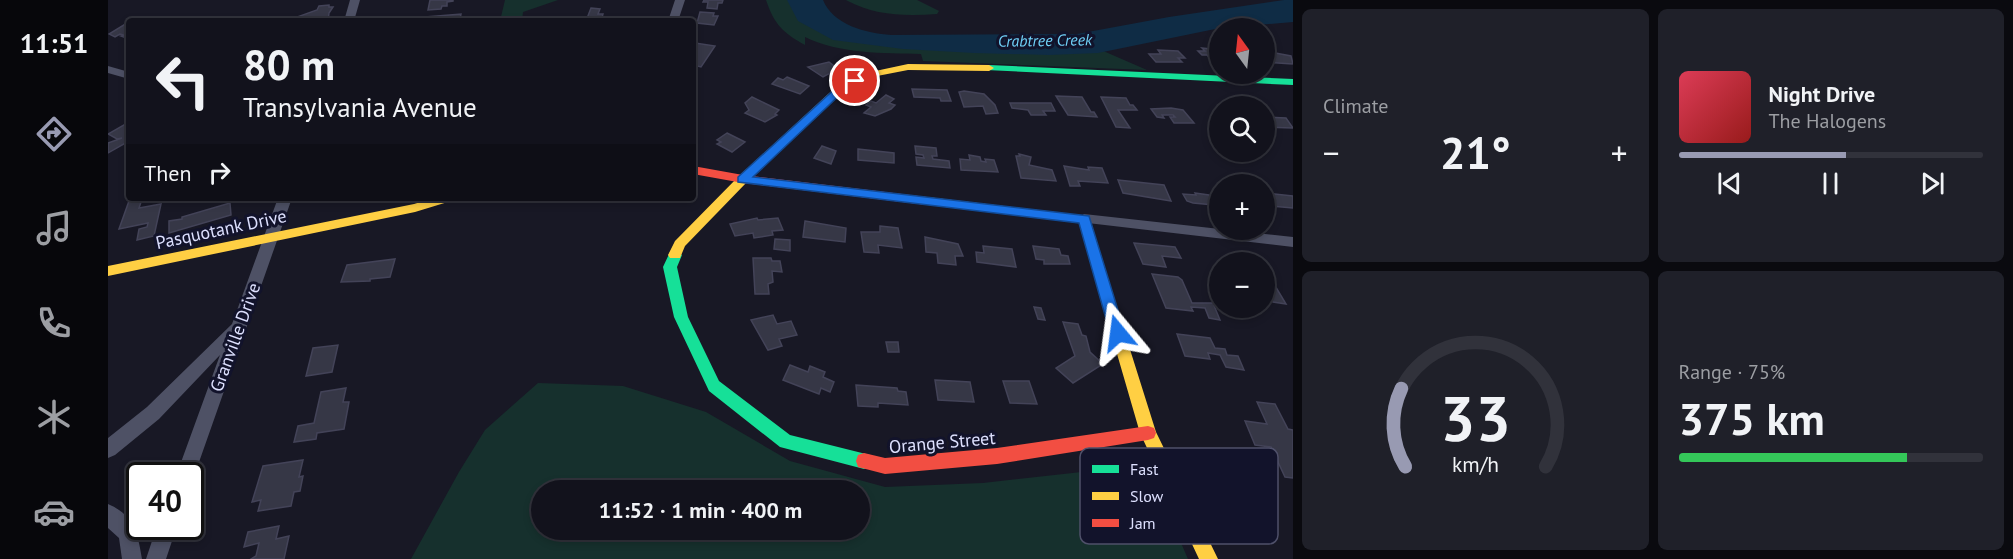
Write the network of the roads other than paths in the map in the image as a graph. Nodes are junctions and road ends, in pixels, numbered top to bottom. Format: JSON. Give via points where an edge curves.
{"nodes":[{"id":1,"x":355,"y":0,"type":"edge"},
{"id":2,"x":680,"y":0,"type":"edge"},
{"id":3,"x":350,"y":18,"type":"edge"},
{"id":4,"x":674,"y":18,"type":"edge"},
{"id":5,"x":108,"y":69,"type":"edge"},
{"id":6,"x":126,"y":75,"type":"edge"},
{"id":7,"x":1293,"y":82,"type":"edge"},
{"id":8,"x":696,"y":171,"type":"edge"},
{"id":9,"x":743,"y":179,"type":"junction"},
{"id":10,"x":284,"y":201,"type":"edge"},
{"id":11,"x":437,"y":201,"type":"edge"},
{"id":12,"x":1084,"y":219,"type":"junction"},
{"id":13,"x":272,"y":237,"type":"junction"},
{"id":14,"x":1293,"y":242,"type":"edge"},
{"id":15,"x":108,"y":271,"type":"edge"},
{"id":16,"x":238,"y":325,"type":"junction"},
{"id":17,"x":1148,"y":433,"type":"junction"},
{"id":18,"x":1155,"y":448,"type":"edge"},
{"id":19,"x":108,"y":450,"type":"edge"},
{"id":20,"x":190,"y":462,"type":"edge"},
{"id":21,"x":108,"y":514,"type":"edge"},
{"id":22,"x":162,"y":540,"type":"edge"},
{"id":23,"x":1202,"y":544,"type":"edge"},
{"id":24,"x":132,"y":559,"type":"edge"},
{"id":25,"x":156,"y":559,"type":"edge"},
{"id":26,"x":1209,"y":559,"type":"edge"}],
"edges":[{"from":1,"to":3,"type":"street"},
{"from":2,"to":4,"type":"street"},
{"from":5,"to":6,"type":"street"},
{"from":7,"to":9,"type":"street","name":"Orange Street","via":[[908,67],[869,75],[841,88]]},
{"from":8,"to":9,"type":"street"},
{"from":9,"to":12,"type":"street"},
{"from":9,"to":17,"type":"street","name":"Orange Street","via":[[680,244],[670,267],[681,317],[714,386],[786,442],[885,466],[997,456]]},
{"from":10,"to":13,"type":"street","name":"Granville Drive"},
{"from":11,"to":13,"type":"street","name":"Pasquotank Drive"},
{"from":12,"to":14,"type":"street"},
{"from":12,"to":17,"type":"street"},
{"from":13,"to":15,"type":"street","name":"Pasquotank Drive"},
{"from":13,"to":16,"type":"street","name":"Granville Drive"},
{"from":16,"to":19,"type":"street","via":[[153,413]]},
{"from":16,"to":20,"type":"street","name":"Granville Drive"},
{"from":17,"to":18,"type":"street"},
{"from":21,"to":24,"type":"street","via":[[128,533]]},
{"from":22,"to":25,"type":"street"},
{"from":23,"to":26,"type":"street"}]}
